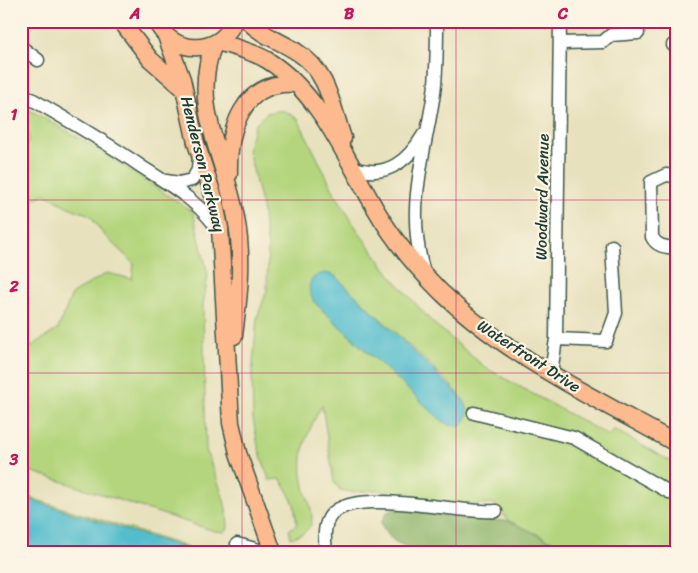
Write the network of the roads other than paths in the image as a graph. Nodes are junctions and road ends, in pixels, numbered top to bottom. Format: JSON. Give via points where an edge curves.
{"nodes":[{"id":1,"x":121,"y":21,"type":"edge"},
{"id":2,"x":156,"y":21,"type":"edge"},
{"id":3,"x":234,"y":21,"type":"edge"},
{"id":4,"x":248,"y":21,"type":"edge"},
{"id":5,"x":437,"y":21,"type":"edge"},
{"id":6,"x":560,"y":21,"type":"edge"},
{"id":7,"x":638,"y":34,"type":"dead end"},
{"id":8,"x":166,"y":36,"type":"junction"},
{"id":9,"x":216,"y":43,"type":"junction"},
{"id":10,"x":560,"y":43,"type":"junction"},
{"id":11,"x":21,"y":47,"type":"edge"},
{"id":12,"x":38,"y":60,"type":"dead end"},
{"id":13,"x":295,"y":84,"type":"junction"},
{"id":14,"x":185,"y":90,"type":"junction"},
{"id":15,"x":21,"y":93,"type":"edge"},
{"id":16,"x":428,"y":124,"type":"junction"},
{"id":17,"x":198,"y":153,"type":"junction"},
{"id":18,"x":354,"y":168,"type":"junction"},
{"id":19,"x":677,"y":176,"type":"edge"},
{"id":20,"x":161,"y":179,"type":"junction"},
{"id":21,"x":231,"y":194,"type":"junction"},
{"id":22,"x":221,"y":236,"type":"junction"},
{"id":23,"x":612,"y":246,"type":"dead end"},
{"id":24,"x":677,"y":248,"type":"edge"},
{"id":25,"x":425,"y":275,"type":"junction"},
{"id":26,"x":556,"y":339,"type":"junction"},
{"id":27,"x":551,"y":373,"type":"junction"},
{"id":28,"x":228,"y":385,"type":"junction"},
{"id":29,"x":474,"y":413,"type":"dead end"},
{"id":30,"x":677,"y":444,"type":"edge"},
{"id":31,"x":677,"y":494,"type":"edge"},
{"id":32,"x":496,"y":511,"type":"dead end"},
{"id":33,"x":238,"y":544,"type":"dead end"},
{"id":34,"x":266,"y":552,"type":"edge"},
{"id":35,"x":273,"y":552,"type":"edge"},
{"id":36,"x":326,"y":552,"type":"edge"}],
"edges":[{"from":1,"to":14,"type":"main road","via":[[150,59]]},
{"from":2,"to":8,"type":"main road","name":"Henderson Parkway"},
{"from":3,"to":9,"type":"main road","name":"Henderson Parkway"},
{"from":4,"to":18,"type":"main road","name":"Waterfront Drive","via":[[262,33],[301,54],[318,70]]},
{"from":5,"to":16,"type":"street","via":[[436,77]]},
{"from":6,"to":10,"type":"street","name":"Woodward Avenue"},
{"from":7,"to":10,"type":"street","via":[[612,35],[603,42]]},
{"from":8,"to":9,"type":"main road","name":"Henderson Parkway","via":[[190,48]]},
{"from":8,"to":14,"type":"main road","name":"Henderson Parkway"},
{"from":9,"to":13,"type":"main road","name":"Waterfront Drive","via":[[266,60]]},
{"from":9,"to":21,"type":"main road","name":"Henderson Parkway","via":[[205,70],[204,86],[214,142]]},
{"from":10,"to":26,"type":"street","name":"Woodward Avenue"},
{"from":11,"to":12,"type":"street"},
{"from":13,"to":18,"type":"main road","name":"Waterfront Drive","via":[[319,113]]},
{"from":13,"to":21,"type":"main road","via":[[264,90],[241,111],[230,143]]},
{"from":14,"to":17,"type":"main road","name":"Henderson Parkway"},
{"from":15,"to":20,"type":"street"},
{"from":16,"to":18,"type":"street","via":[[417,146],[396,167],[377,172]]},
{"from":16,"to":25,"type":"street","via":[[414,215]]},
{"from":17,"to":20,"type":"street","via":[[198,170],[192,180],[179,183]]},
{"from":17,"to":22,"type":"main road","name":"Henderson Parkway","via":[[216,206]]},
{"from":18,"to":25,"type":"main road","name":"Waterfront Drive","via":[[382,219]]},
{"from":19,"to":24,"type":"street","via":[[658,177],[651,182],[652,237],[655,243]]},
{"from":20,"to":22,"type":"street","via":[[202,210]]},
{"from":21,"to":28,"type":"main road","name":"Henderson Parkway","via":[[240,240],[241,269]]},
{"from":22,"to":28,"type":"main road","name":"Henderson Parkway"},
{"from":23,"to":26,"type":"street","via":[[616,312],[606,342]]},
{"from":25,"to":27,"type":"main road","name":"Waterfront Drive","via":[[476,323]]},
{"from":26,"to":27,"type":"street","name":"Woodward Avenue"},
{"from":27,"to":30,"type":"main road","name":"Waterfront Drive"},
{"from":28,"to":35,"type":"main road","name":"Henderson Parkway","via":[[234,438]]},
{"from":29,"to":31,"type":"street","via":[[574,438]]},
{"from":32,"to":36,"type":"street","via":[[382,501],[357,502],[336,510],[330,516],[326,524]]},
{"from":33,"to":34,"type":"street"}]}
